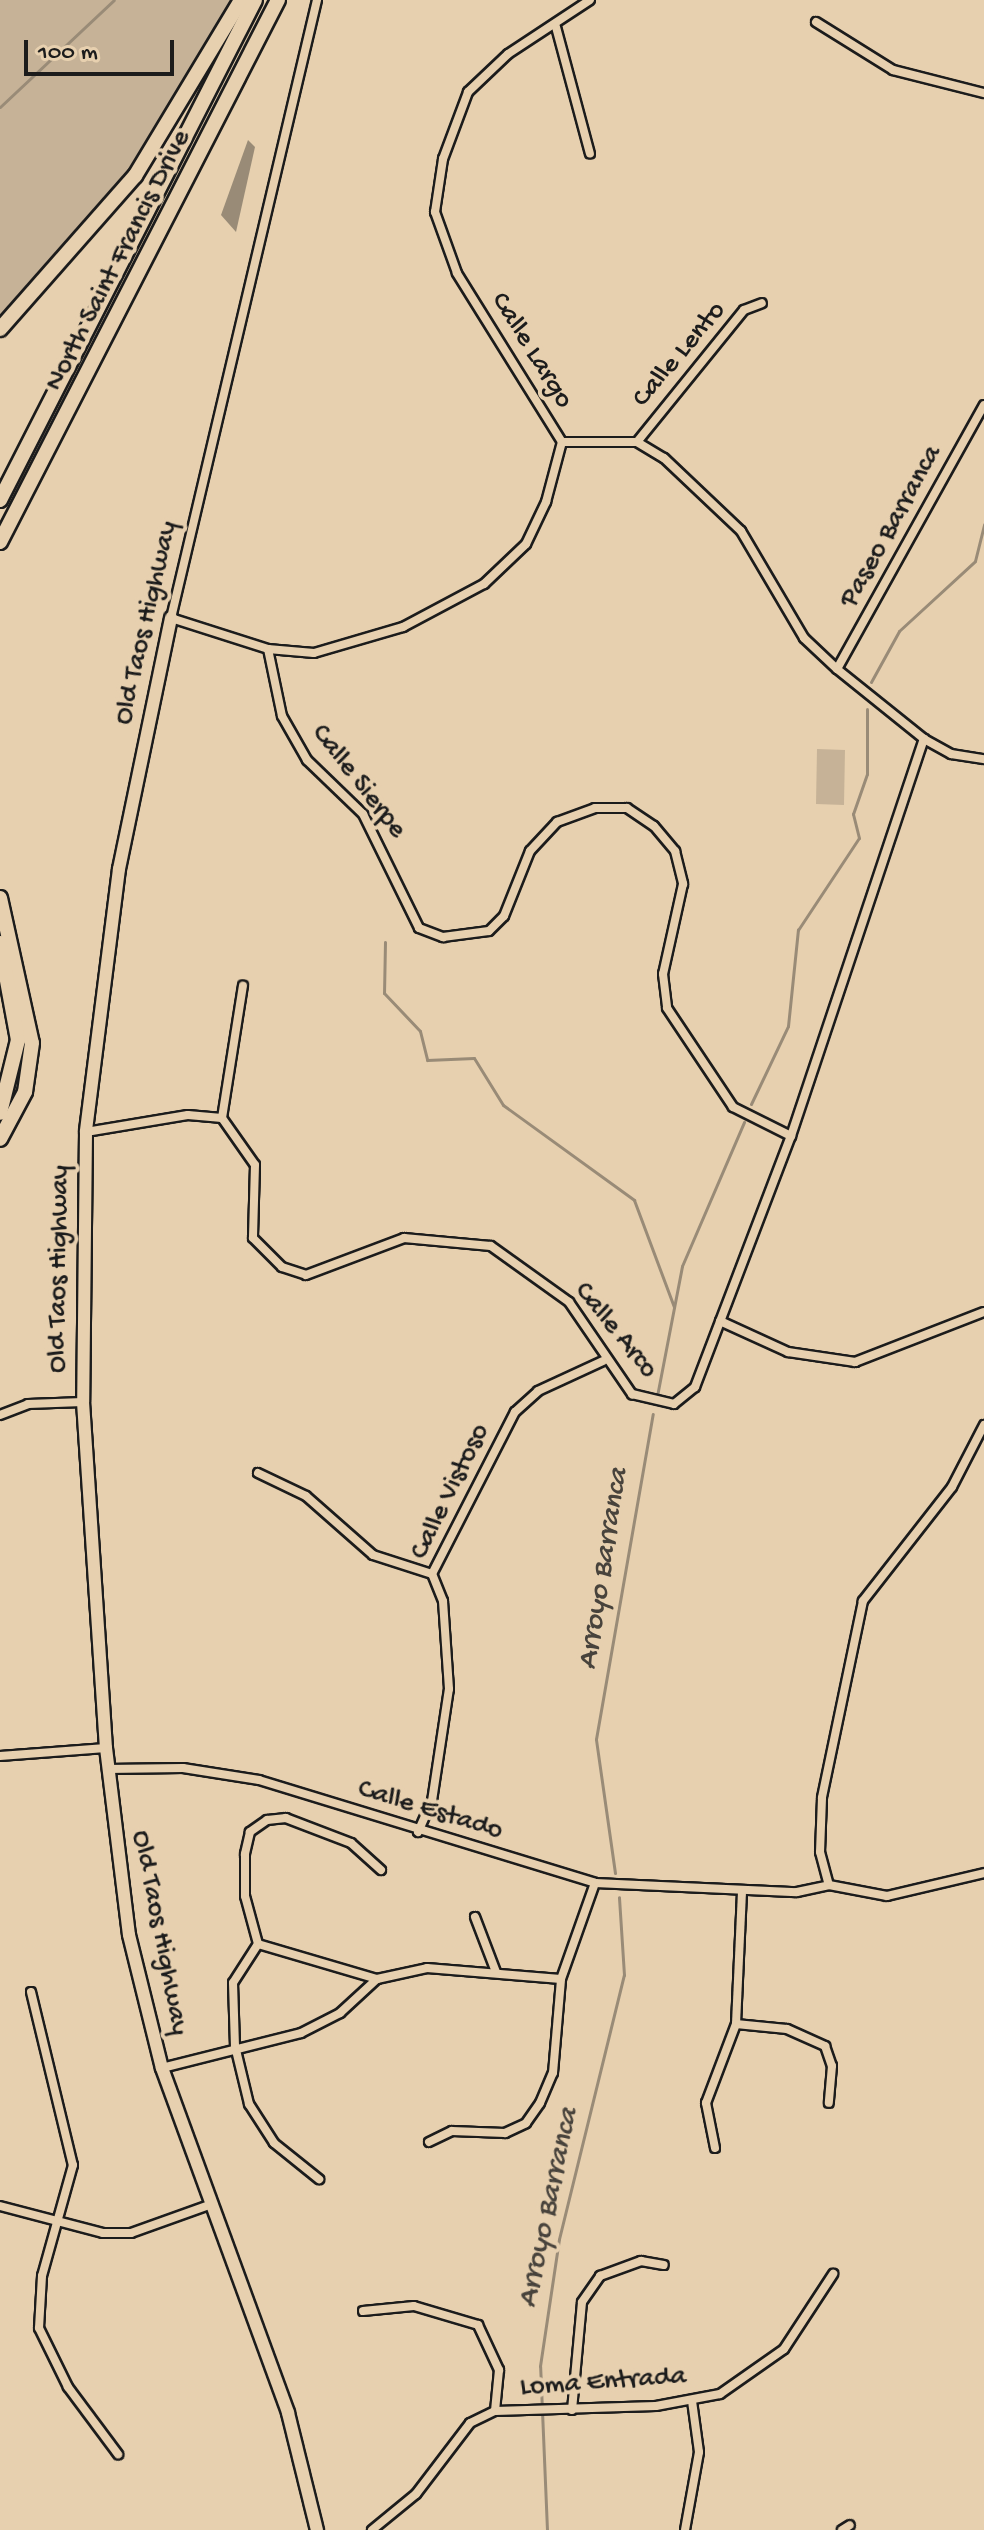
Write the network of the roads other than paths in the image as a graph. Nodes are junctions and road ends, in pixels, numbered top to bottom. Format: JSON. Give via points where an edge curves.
{"nodes":[{"id":1,"x":241,"y":0,"type":"edge"},
{"id":2,"x":255,"y":0,"type":"edge"},
{"id":3,"x":278,"y":0,"type":"edge"},
{"id":4,"x":317,"y":0,"type":"edge"},
{"id":5,"x":590,"y":0,"type":"edge"},
{"id":6,"x":816,"y":22,"type":"dead end"},
{"id":7,"x":556,"y":27,"type":"junction"},
{"id":8,"x":984,"y":93,"type":"edge"},
{"id":9,"x":590,"y":154,"type":"dead end"},
{"id":10,"x":762,"y":303,"type":"dead end"},
{"id":11,"x":0,"y":329,"type":"edge"},
{"id":12,"x":984,"y":405,"type":"edge"},
{"id":13,"x":562,"y":442,"type":"junction"},
{"id":14,"x":637,"y":442,"type":"junction"},
{"id":15,"x":0,"y":500,"type":"edge"},
{"id":16,"x":0,"y":542,"type":"edge"},
{"id":17,"x":171,"y":618,"type":"junction"},
{"id":18,"x":268,"y":649,"type":"junction"},
{"id":19,"x":837,"y":669,"type":"junction"},
{"id":20,"x":924,"y":739,"type":"junction"},
{"id":21,"x":984,"y":759,"type":"edge"},
{"id":22,"x":0,"y":898,"type":"edge"},
{"id":23,"x":0,"y":943,"type":"edge"},
{"id":24,"x":243,"y":986,"type":"dead end"},
{"id":25,"x":0,"y":1113,"type":"edge"},
{"id":26,"x":222,"y":1118,"type":"junction"},
{"id":27,"x":86,"y":1132,"type":"junction"},
{"id":28,"x":791,"y":1136,"type":"junction"},
{"id":29,"x":0,"y":1139,"type":"edge"},
{"id":30,"x":984,"y":1312,"type":"edge"},
{"id":31,"x":720,"y":1321,"type":"junction"},
{"id":32,"x":603,"y":1361,"type":"junction"},
{"id":33,"x":83,"y":1402,"type":"junction"},
{"id":34,"x":0,"y":1415,"type":"edge"},
{"id":35,"x":984,"y":1425,"type":"edge"},
{"id":36,"x":258,"y":1473,"type":"dead end"},
{"id":37,"x":432,"y":1574,"type":"junction"},
{"id":38,"x":106,"y":1748,"type":"junction"},
{"id":39,"x":0,"y":1756,"type":"edge"},
{"id":40,"x":107,"y":1769,"type":"junction"},
{"id":41,"x":418,"y":1832,"type":"junction"},
{"id":42,"x":381,"y":1870,"type":"dead end"},
{"id":43,"x":984,"y":1873,"type":"edge"},
{"id":44,"x":595,"y":1883,"type":"junction"},
{"id":45,"x":829,"y":1885,"type":"junction"},
{"id":46,"x":742,"y":1891,"type":"junction"},
{"id":47,"x":475,"y":1917,"type":"dead end"},
{"id":48,"x":258,"y":1944,"type":"junction"},
{"id":49,"x":496,"y":1972,"type":"junction"},
{"id":50,"x":377,"y":1979,"type":"junction"},
{"id":51,"x":561,"y":1979,"type":"junction"},
{"id":52,"x":31,"y":1992,"type":"dead end"},
{"id":53,"x":736,"y":2024,"type":"junction"},
{"id":54,"x":235,"y":2046,"type":"junction"},
{"id":55,"x":162,"y":2068,"type":"junction"},
{"id":56,"x":829,"y":2103,"type":"dead end"},
{"id":57,"x":429,"y":2142,"type":"dead end"},
{"id":58,"x":715,"y":2148,"type":"dead end"},
{"id":59,"x":319,"y":2179,"type":"dead end"},
{"id":60,"x":209,"y":2205,"type":"junction"},
{"id":61,"x":0,"y":2206,"type":"edge"},
{"id":62,"x":58,"y":2220,"type":"junction"},
{"id":63,"x":664,"y":2265,"type":"dead end"},
{"id":64,"x":833,"y":2274,"type":"dead end"},
{"id":65,"x":363,"y":2311,"type":"dead end"},
{"id":66,"x":692,"y":2401,"type":"junction"},
{"id":67,"x":572,"y":2410,"type":"junction"},
{"id":68,"x":495,"y":2411,"type":"junction"},
{"id":69,"x":118,"y":2454,"type":"dead end"},
{"id":70,"x":317,"y":2530,"type":"edge"},
{"id":71,"x":372,"y":2530,"type":"edge"},
{"id":72,"x":685,"y":2530,"type":"edge"}],
"edges":[{"from":1,"to":11,"type":"highway","via":[[135,176]]},
{"from":2,"to":15,"type":"highway","name":"North Saint Francis Drive"},
{"from":3,"to":16,"type":"highway","name":"North Saint Francis Drive"},
{"from":4,"to":17,"type":"street","name":"Old Taos Highway"},
{"from":5,"to":7,"type":"street","name":"Calle Largo"},
{"from":6,"to":8,"type":"street","via":[[903,74]]},
{"from":7,"to":9,"type":"street"},
{"from":7,"to":13,"type":"street","name":"Calle Largo","via":[[508,54],[468,92],[443,159],[435,212],[457,273]]},
{"from":10,"to":14,"type":"street","name":"Calle Lento","via":[[744,310]]},
{"from":12,"to":19,"type":"street","name":"Paseo Barranca"},
{"from":13,"to":14,"type":"street"},
{"from":13,"to":18,"type":"street","name":"Calle Largo","via":[[526,544],[484,584],[359,645],[314,653]]},
{"from":14,"to":19,"type":"street","via":[[700,485],[741,531],[804,638]]},
{"from":17,"to":18,"type":"street","name":"Calle Largo"},
{"from":17,"to":27,"type":"street","name":"Old Taos Highway","via":[[119,869]]},
{"from":18,"to":28,"type":"street","name":"Calle Sierpe","via":[[282,716],[307,760],[363,814],[419,928],[443,937],[489,931],[504,916],[530,851],[557,822],[595,808],[627,808],[654,826],[675,851],[683,884],[663,974],[667,1008],[733,1107]]},
{"from":19,"to":20,"type":"street"},
{"from":20,"to":21,"type":"street","via":[[951,754]]},
{"from":20,"to":28,"type":"street","name":"Calle Arco"},
{"from":22,"to":29,"type":"highway","via":[[32,1043],[25,1092]]},
{"from":23,"to":25,"type":"highway","via":[[18,1040]]},
{"from":24,"to":26,"type":"street"},
{"from":26,"to":27,"type":"street","via":[[188,1115]]},
{"from":26,"to":32,"type":"street","name":"Calle Arco","via":[[255,1165],[253,1238],[282,1267],[306,1275],[404,1238],[491,1246],[569,1302]]},
{"from":27,"to":33,"type":"street","name":"Old Taos Highway"},
{"from":28,"to":31,"type":"street","name":"Calle Arco"},
{"from":30,"to":31,"type":"street","via":[[855,1362],[788,1352]]},
{"from":31,"to":32,"type":"street","name":"Calle Arco","via":[[695,1387],[674,1404],[632,1394]]},
{"from":32,"to":37,"type":"street","name":"Calle Vistoso","via":[[538,1391],[515,1412]]},
{"from":33,"to":34,"type":"street","via":[[28,1404]]},
{"from":33,"to":38,"type":"street","name":"Old Taos Highway"},
{"from":35,"to":45,"type":"street","via":[[952,1487],[863,1601],[852,1632],[822,1798],[820,1852]]},
{"from":36,"to":37,"type":"street","via":[[306,1496],[373,1555]]},
{"from":37,"to":41,"type":"street","name":"Calle Vistoso","via":[[443,1601],[449,1689],[432,1801]]},
{"from":38,"to":39,"type":"street"},
{"from":38,"to":40,"type":"street","name":"Old Taos Highway"},
{"from":40,"to":41,"type":"street","name":"Calle Estado","via":[[183,1768],[259,1780]]},
{"from":40,"to":55,"type":"street","name":"Old Taos Highway","via":[[129,1935]]},
{"from":41,"to":44,"type":"street","name":"Calle Estado"},
{"from":42,"to":48,"type":"street","via":[[351,1843],[286,1818],[267,1820],[250,1832],[245,1854],[245,1896]]},
{"from":43,"to":45,"type":"street","name":"Calle Estado","via":[[887,1896]]},
{"from":44,"to":46,"type":"street","name":"Calle Estado"},
{"from":44,"to":51,"type":"street"},
{"from":45,"to":46,"type":"street","name":"Calle Estado"},
{"from":46,"to":53,"type":"street"},
{"from":47,"to":49,"type":"street"},
{"from":48,"to":50,"type":"street"},
{"from":48,"to":54,"type":"street","via":[[233,1983]]},
{"from":49,"to":50,"type":"street","via":[[427,1968]]},
{"from":49,"to":51,"type":"street"},
{"from":50,"to":54,"type":"street","via":[[340,2013],[301,2033]]},
{"from":51,"to":57,"type":"street","via":[[553,2073],[526,2123],[505,2133],[452,2131]]},
{"from":52,"to":62,"type":"street","via":[[73,2143]]},
{"from":53,"to":56,"type":"street","via":[[787,2029],[825,2046],[832,2066]]},
{"from":53,"to":58,"type":"street","via":[[706,2103]]},
{"from":54,"to":55,"type":"street"},
{"from":54,"to":59,"type":"street","via":[[263,2131]]},
{"from":55,"to":60,"type":"street","name":"Old Taos Highway"},
{"from":60,"to":62,"type":"street","via":[[131,2233]]},
{"from":60,"to":70,"type":"street","name":"Old Taos Highway","via":[[288,2413]]},
{"from":61,"to":62,"type":"street"},
{"from":62,"to":69,"type":"street","via":[[42,2276],[39,2328],[68,2387]]},
{"from":63,"to":67,"type":"street","via":[[641,2261],[600,2276],[582,2302]]},
{"from":64,"to":66,"type":"street","name":"Loma Entrada","via":[[784,2349],[720,2394]]},
{"from":65,"to":68,"type":"street","via":[[414,2306],[478,2325],[499,2370]]},
{"from":66,"to":67,"type":"street","name":"Loma Entrada"},
{"from":66,"to":72,"type":"street","via":[[699,2452]]},
{"from":67,"to":68,"type":"street","name":"Loma Entrada"},
{"from":68,"to":71,"type":"street","name":"Loma Entrada","via":[[470,2423],[416,2494]]}]}
